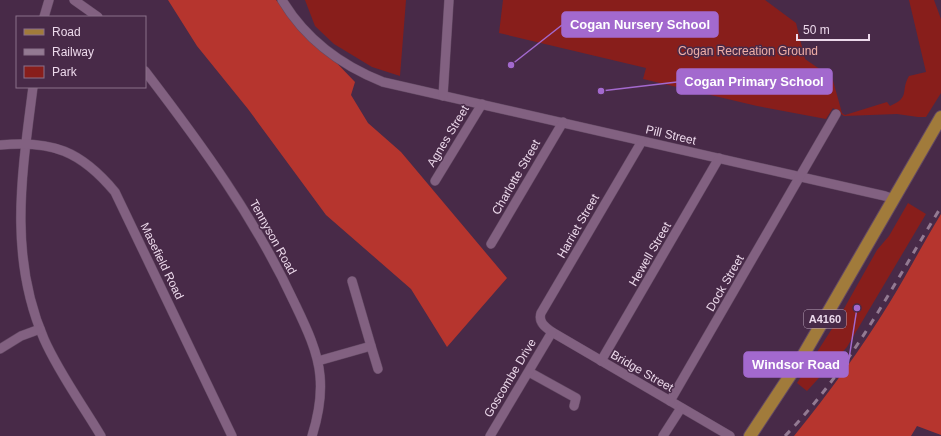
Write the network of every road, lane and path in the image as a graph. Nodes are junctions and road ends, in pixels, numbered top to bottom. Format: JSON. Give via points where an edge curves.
{"nodes":[{"id":1,"x":49,"y":0,"type":"edge"},
{"id":2,"x":74,"y":0,"type":"edge"},
{"id":3,"x":282,"y":0,"type":"edge"},
{"id":4,"x":449,"y":0,"type":"edge"},
{"id":5,"x":44,"y":16,"type":"edge"},
{"id":6,"x":97,"y":16,"type":"edge"},
{"id":7,"x":146,"y":72,"type":"edge"},
{"id":8,"x":33,"y":88,"type":"edge"},
{"id":9,"x":443,"y":96,"type":"junction"},
{"id":10,"x":482,"y":104,"type":"junction"},
{"id":11,"x":836,"y":114,"type":"dead end"},
{"id":12,"x":941,"y":118,"type":"edge"},
{"id":13,"x":563,"y":122,"type":"junction"},
{"id":14,"x":642,"y":141,"type":"junction"},
{"id":15,"x":26,"y":142,"type":"junction"},
{"id":16,"x":0,"y":145,"type":"edge"},
{"id":17,"x":720,"y":158,"type":"junction"},
{"id":18,"x":800,"y":177,"type":"junction"},
{"id":19,"x":435,"y":181,"type":"dead end"},
{"id":20,"x":894,"y":199,"type":"junction"},
{"id":21,"x":491,"y":244,"type":"dead end"},
{"id":22,"x":352,"y":281,"type":"dead end"},
{"id":23,"x":543,"y":325,"type":"joint"},
{"id":24,"x":40,"y":329,"type":"junction"},
{"id":25,"x":552,"y":332,"type":"junction"},
{"id":26,"x":371,"y":346,"type":"junction"},
{"id":27,"x":0,"y":349,"type":"edge"},
{"id":28,"x":318,"y":361,"type":"junction"},
{"id":29,"x":601,"y":361,"type":"junction"},
{"id":30,"x":378,"y":370,"type":"dead end"},
{"id":31,"x":529,"y":372,"type":"junction"},
{"id":32,"x":670,"y":401,"type":"junction"},
{"id":33,"x":574,"y":406,"type":"dead end"},
{"id":34,"x":681,"y":408,"type":"junction"},
{"id":35,"x":101,"y":436,"type":"edge"},
{"id":36,"x":232,"y":436,"type":"edge"},
{"id":37,"x":312,"y":436,"type":"edge"},
{"id":38,"x":490,"y":436,"type":"edge"},
{"id":39,"x":663,"y":436,"type":"edge"},
{"id":40,"x":730,"y":436,"type":"edge"},
{"id":41,"x":750,"y":436,"type":"edge"}],
"edges":[{"from":1,"to":5,"type":"street"},
{"from":2,"to":6,"type":"street"},
{"from":3,"to":9,"type":"street","name":"Pill Street","via":[[295,20],[314,41],[348,66],[383,82]]},
{"from":4,"to":9,"type":"street"},
{"from":7,"to":28,"type":"street","name":"Tennyson Road","via":[[253,222],[287,287]]},
{"from":8,"to":15,"type":"street"},
{"from":9,"to":10,"type":"street","name":"Pill Street"},
{"from":10,"to":13,"type":"street","name":"Pill Street"},
{"from":10,"to":19,"type":"street","name":"Agnes Street"},
{"from":11,"to":18,"type":"street","name":"Dock Street"},
{"from":12,"to":20,"type":"main road","number":"A4160"},
{"from":13,"to":14,"type":"street","name":"Pill Street"},
{"from":13,"to":21,"type":"street","name":"Charlotte Street"},
{"from":14,"to":17,"type":"street","name":"Pill Street"},
{"from":14,"to":23,"type":"street","name":"Harriet Street","via":[[541,312]]},
{"from":15,"to":16,"type":"street","name":"Masefield Road"},
{"from":15,"to":24,"type":"street","via":[[20,230],[25,269]]},
{"from":15,"to":36,"type":"street","name":"Masefield Road","via":[[75,155],[98,172],[114,192]]},
{"from":17,"to":18,"type":"street","name":"Pill Street"},
{"from":17,"to":29,"type":"street","name":"Hewell Street"},
{"from":18,"to":20,"type":"street","name":"Pill Street"},
{"from":18,"to":32,"type":"street","name":"Dock Street"},
{"from":20,"to":41,"type":"main road","number":"A4160","via":[[801,359]]},
{"from":22,"to":26,"type":"street"},
{"from":23,"to":25,"type":"street","name":"Bridge Street"},
{"from":24,"to":27,"type":"street","via":[[21,336]]},
{"from":24,"to":35,"type":"street","via":[[58,367]]},
{"from":25,"to":29,"type":"street","name":"Bridge Street"},
{"from":25,"to":31,"type":"street","name":"Goscombe Drive"},
{"from":26,"to":28,"type":"street"},
{"from":26,"to":30,"type":"street"},
{"from":28,"to":37,"type":"street","name":"Tennyson Road","via":[[321,393]]},
{"from":29,"to":32,"type":"street","name":"Bridge Street"},
{"from":31,"to":33,"type":"street","via":[[576,398]]},
{"from":31,"to":38,"type":"street","name":"Goscombe Drive"},
{"from":32,"to":34,"type":"street","name":"Bridge Street"},
{"from":34,"to":39,"type":"street"},
{"from":34,"to":40,"type":"street","name":"Bridge Street"}]}
